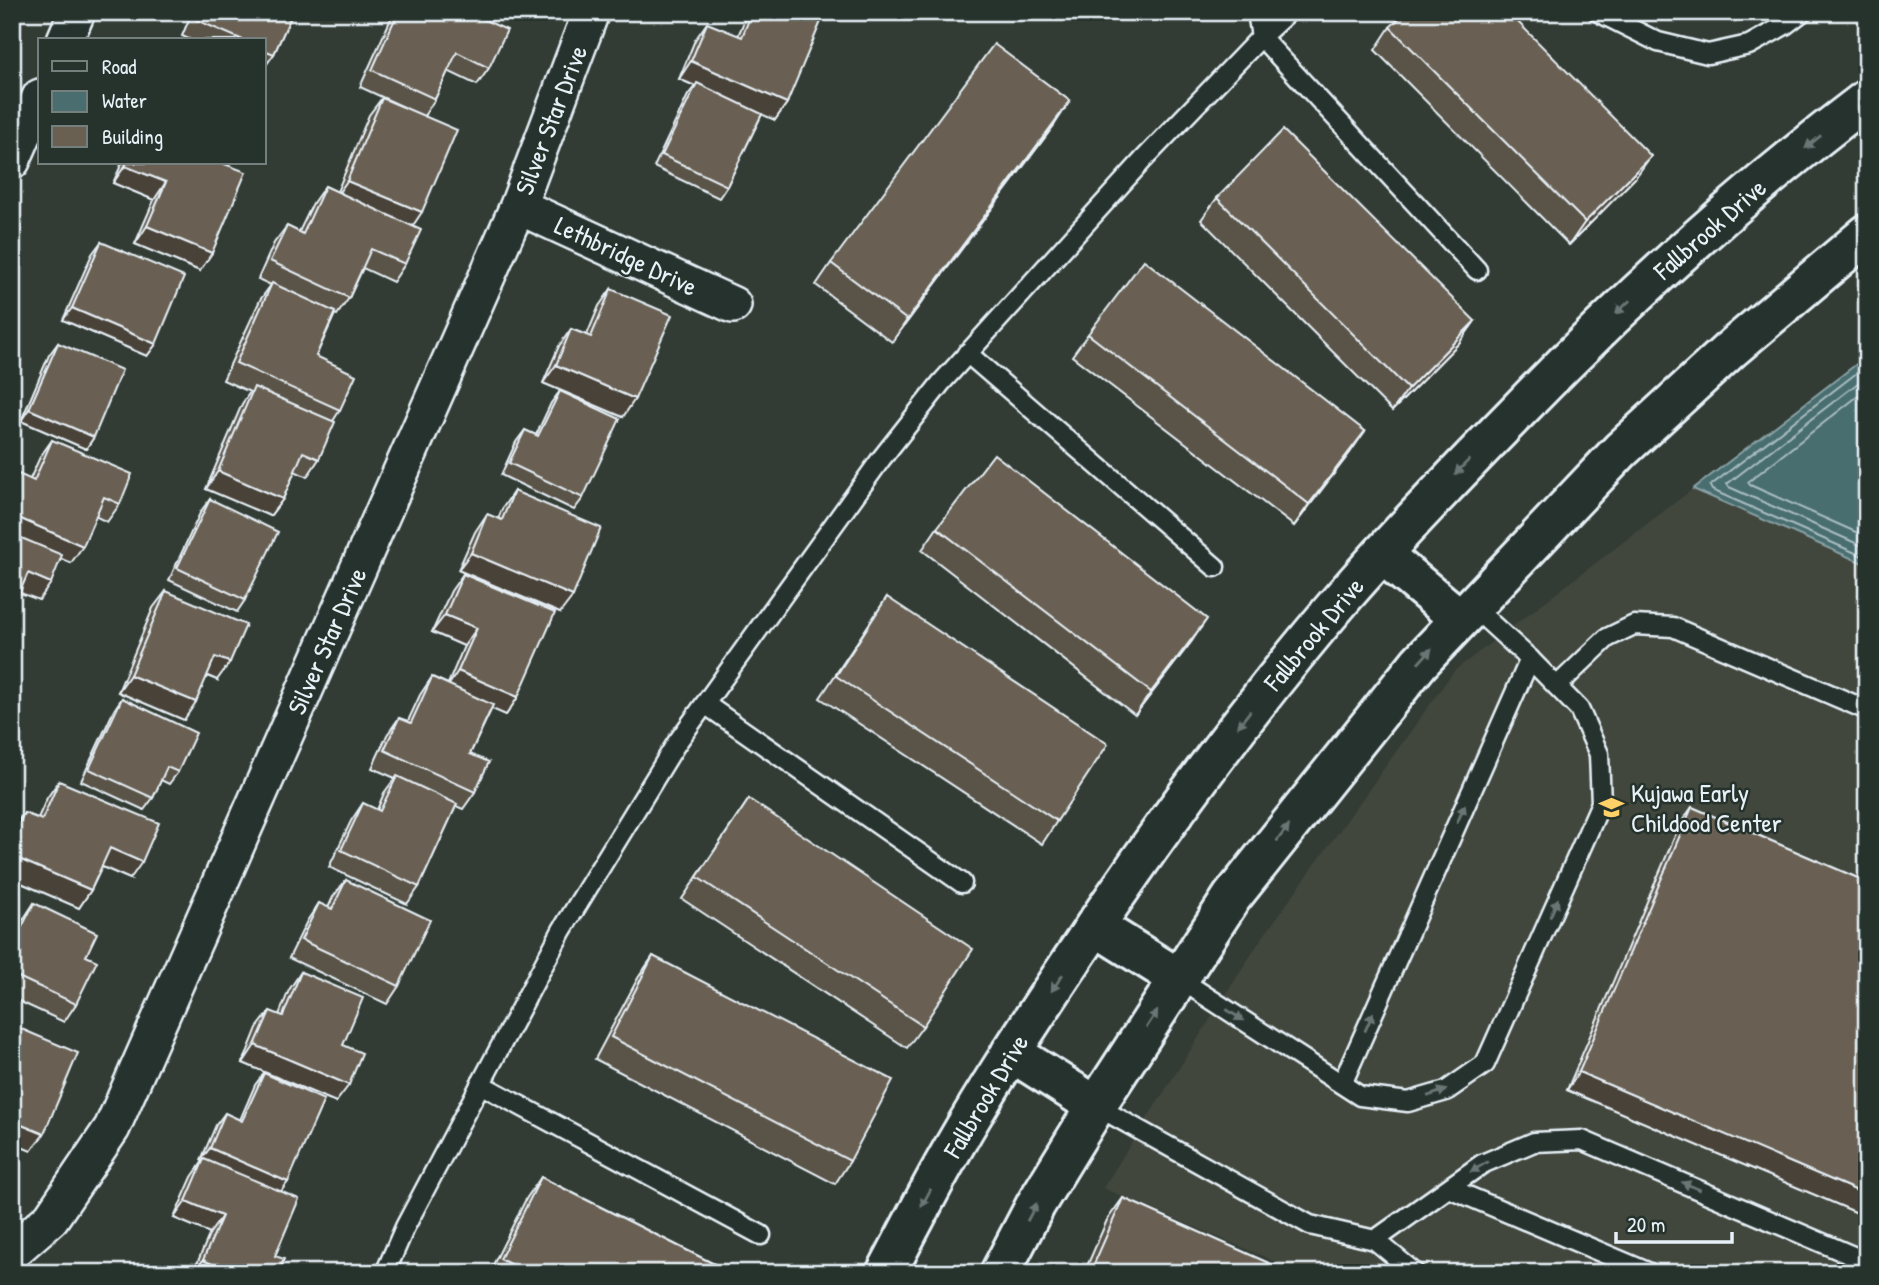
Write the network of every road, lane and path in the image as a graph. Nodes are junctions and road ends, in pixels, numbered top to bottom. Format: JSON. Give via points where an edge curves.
{"nodes":[{"id":1,"x":77,"y":12,"type":"edge"},
{"id":2,"x":591,"y":12,"type":"edge"},
{"id":3,"x":1256,"y":12,"type":"edge"},
{"id":4,"x":1288,"y":12,"type":"edge"},
{"id":5,"x":1598,"y":12,"type":"edge"},
{"id":6,"x":1802,"y":12,"type":"edge"},
{"id":7,"x":1261,"y":37,"type":"junction"},
{"id":8,"x":66,"y":38,"type":"edge"},
{"id":9,"x":1867,"y":99,"type":"edge"},
{"id":10,"x":38,"y":102,"type":"edge"},
{"id":11,"x":12,"y":161,"type":"edge"},
{"id":12,"x":518,"y":206,"type":"junction"},
{"id":13,"x":1867,"y":234,"type":"edge"},
{"id":14,"x":1478,"y":270,"type":"dead end"},
{"id":15,"x":733,"y":305,"type":"dead end"},
{"id":16,"x":967,"y":353,"type":"junction"},
{"id":17,"x":1382,"y":554,"type":"junction"},
{"id":18,"x":1215,"y":567,"type":"dead end"},
{"id":19,"x":1466,"y":612,"type":"junction"},
{"id":20,"x":1530,"y":659,"type":"junction"},
{"id":21,"x":1557,"y":686,"type":"junction"},
{"id":22,"x":705,"y":704,"type":"junction"},
{"id":23,"x":1867,"y":710,"type":"edge"},
{"id":24,"x":962,"y":883,"type":"dead end"},
{"id":25,"x":1094,"y":926,"type":"junction"},
{"id":26,"x":1178,"y":978,"type":"junction"},
{"id":27,"x":1011,"y":1052,"type":"junction"},
{"id":28,"x":480,"y":1084,"type":"junction"},
{"id":29,"x":1342,"y":1084,"type":"junction"},
{"id":30,"x":1096,"y":1106,"type":"junction"},
{"id":31,"x":1449,"y":1188,"type":"junction"},
{"id":32,"x":761,"y":1235,"type":"dead end"},
{"id":33,"x":1375,"y":1240,"type":"junction"},
{"id":34,"x":16,"y":1249,"type":"edge"},
{"id":35,"x":1867,"y":1262,"type":"edge"},
{"id":36,"x":385,"y":1273,"type":"edge"},
{"id":37,"x":886,"y":1273,"type":"edge"},
{"id":38,"x":1000,"y":1273,"type":"edge"},
{"id":39,"x":1415,"y":1273,"type":"edge"},
{"id":40,"x":1650,"y":1273,"type":"edge"}],
"edges":[{"from":1,"to":8,"type":"street"},
{"from":2,"to":12,"type":"street","name":"Silver Star Drive"},
{"from":3,"to":7,"type":"lane"},
{"from":4,"to":7,"type":"lane"},
{"from":5,"to":6,"type":"lane","via":[[1658,42],[1708,54],[1749,45]]},
{"from":7,"to":14,"type":"lane"},
{"from":7,"to":16,"type":"lane"},
{"from":9,"to":17,"type":"street","name":"Fallbrook Drive","one_way":true,"via":[[1670,263],[1555,372]]},
{"from":10,"to":11,"type":"street"},
{"from":12,"to":15,"type":"street","name":"Lethbridge Drive"},
{"from":12,"to":34,"type":"street","name":"Silver Star Drive","via":[[112,1128],[51,1217]]},
{"from":13,"to":19,"type":"street","via":[[1621,450]]},
{"from":16,"to":18,"type":"lane"},
{"from":16,"to":22,"type":"lane","via":[[881,459]]},
{"from":17,"to":19,"type":"street"},
{"from":17,"to":25,"type":"street","name":"Fallbrook Drive","one_way":true,"via":[[1252,709]]},
{"from":19,"to":20,"type":"lane"},
{"from":26,"to":19,"type":"street","one_way":true,"via":[[1232,897],[1419,663]]},
{"from":20,"to":21,"type":"lane"},
{"from":29,"to":20,"type":"lane","one_way":true},
{"from":21,"to":23,"type":"lane","via":[[1607,638],[1634,625],[1673,627]]},
{"from":29,"to":21,"type":"lane","one_way":true,"via":[[1360,1096],[1408,1102],[1446,1091],[1485,1065],[1601,803],[1599,754],[1579,709]]},
{"from":22,"to":24,"type":"lane"},
{"from":22,"to":28,"type":"lane","via":[[562,930]]},
{"from":25,"to":26,"type":"street"},
{"from":25,"to":27,"type":"street","name":"Fallbrook Drive","one_way":true},
{"from":26,"to":29,"type":"lane","one_way":true},
{"from":30,"to":26,"type":"street","one_way":true},
{"from":27,"to":30,"type":"street"},
{"from":27,"to":37,"type":"street","name":"Fallbrook Drive","one_way":true},
{"from":28,"to":32,"type":"lane"},
{"from":28,"to":36,"type":"lane"},
{"from":30,"to":33,"type":"lane","via":[[1310,1225]]},
{"from":38,"to":30,"type":"street","one_way":true},
{"from":31,"to":33,"type":"lane"},
{"from":35,"to":31,"type":"lane","one_way":true,"via":[[1582,1140],[1534,1142],[1482,1164]]},
{"from":31,"to":40,"type":"lane"},
{"from":33,"to":39,"type":"lane"}]}
